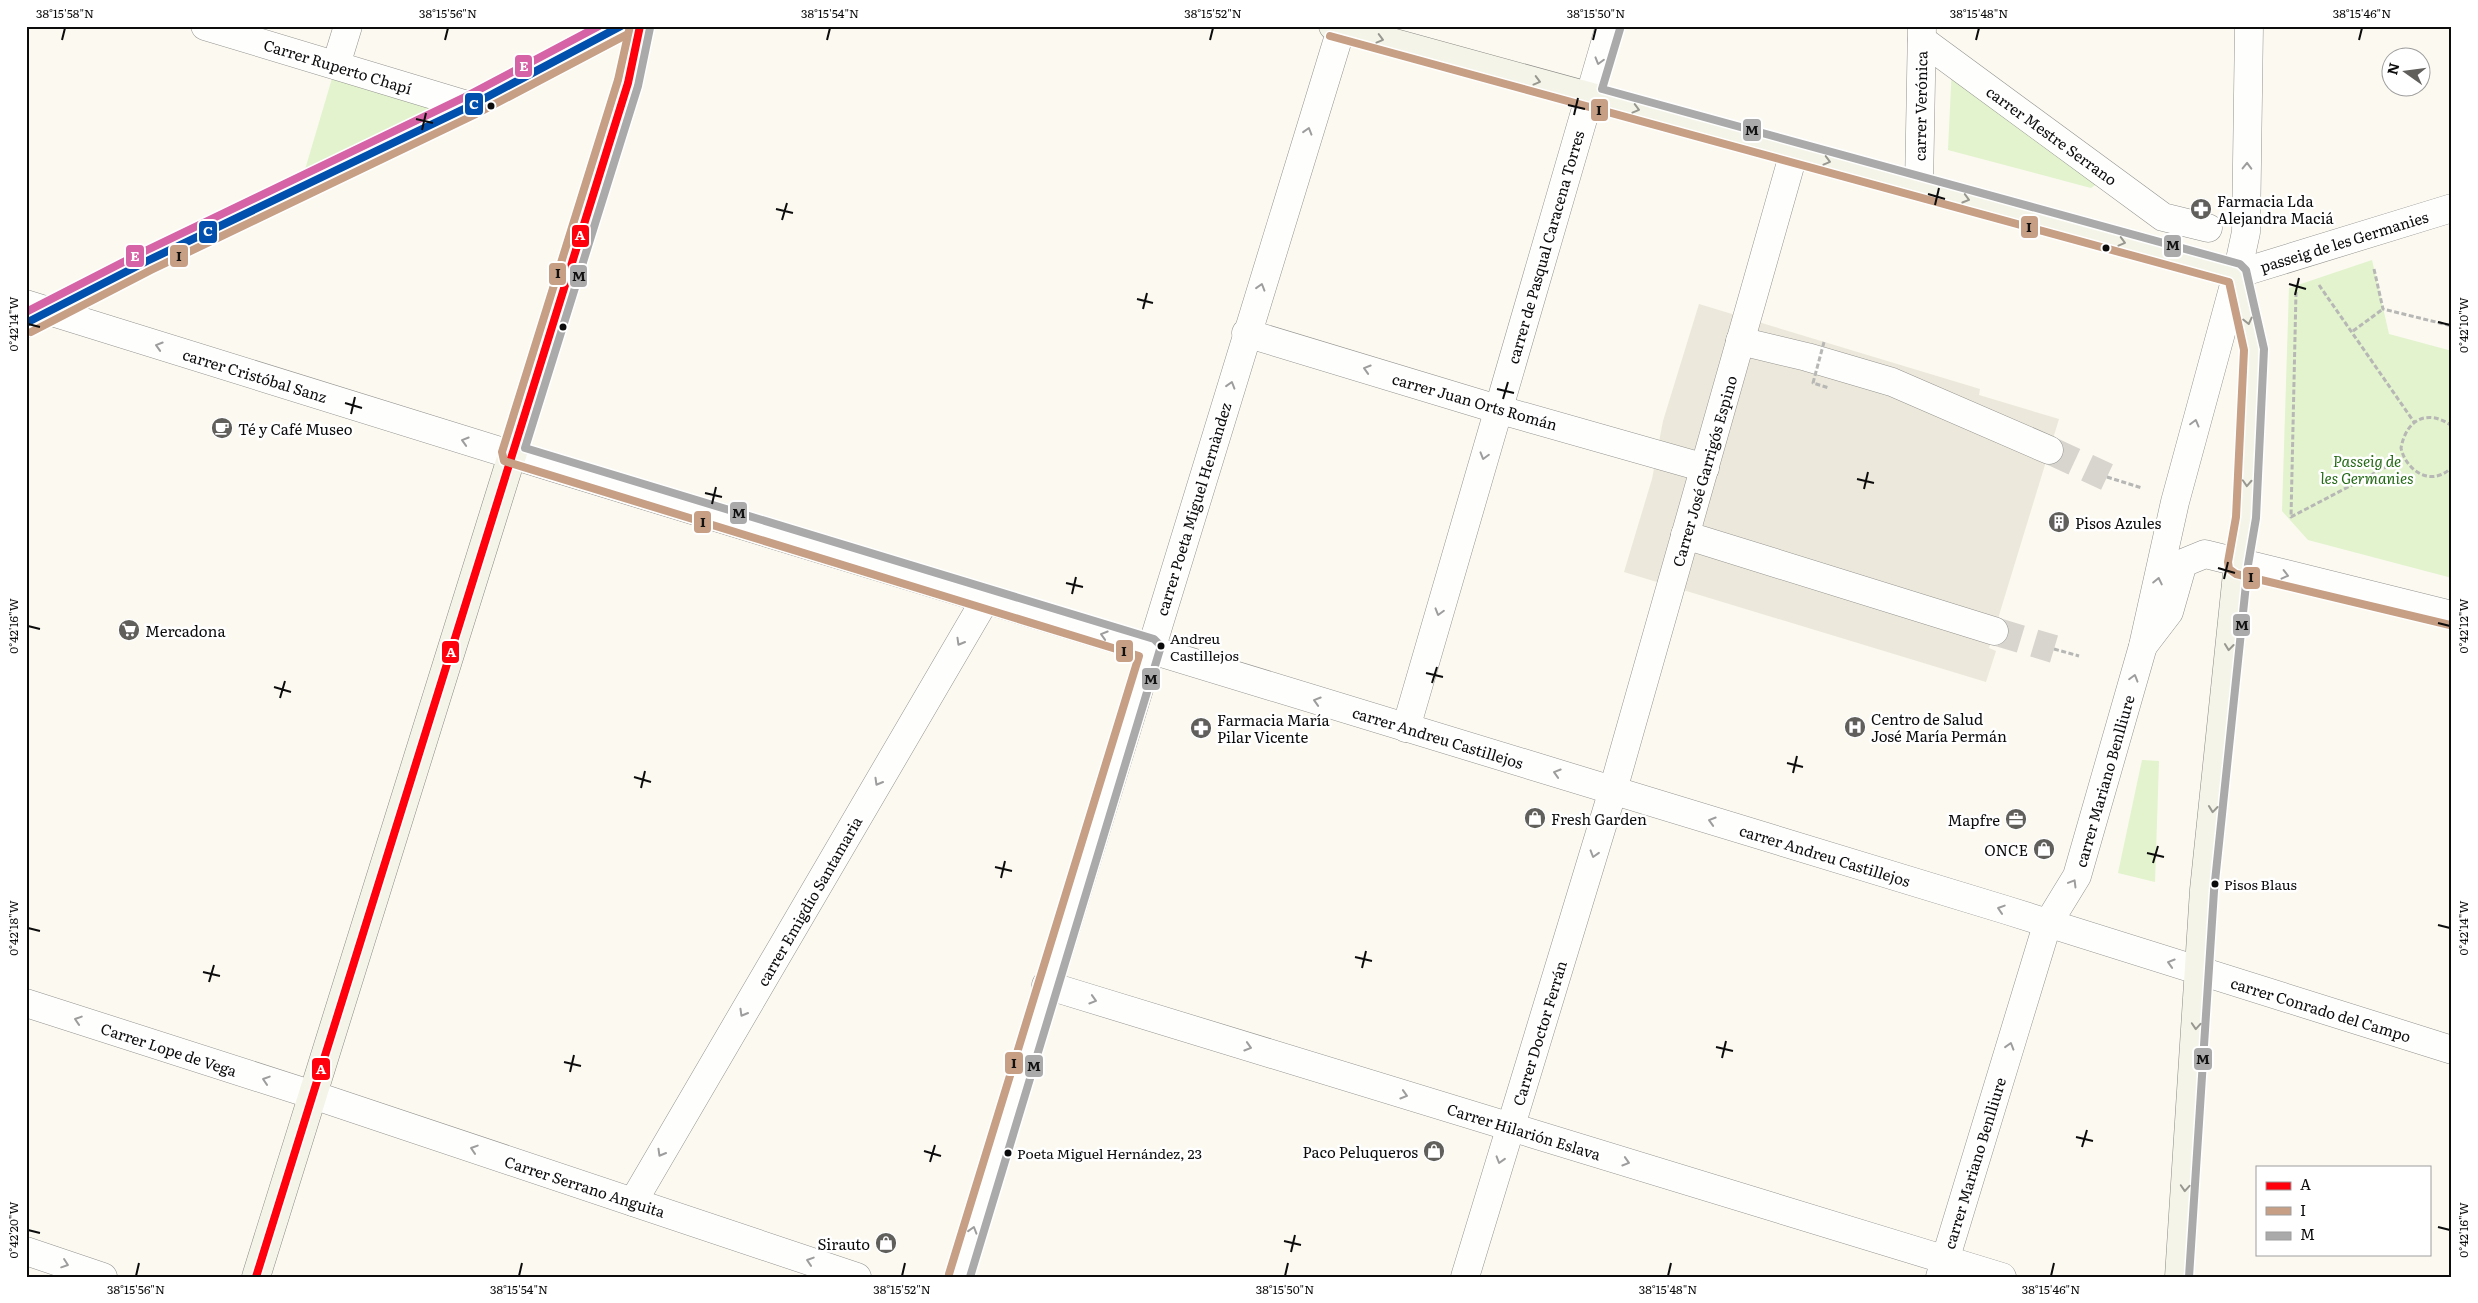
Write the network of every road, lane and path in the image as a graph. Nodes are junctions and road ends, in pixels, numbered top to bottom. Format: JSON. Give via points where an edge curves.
{"nodes":[{"id":1,"x":205,"y":26,"type":"edge"},
{"id":2,"x":348,"y":26,"type":"edge"},
{"id":3,"x":621,"y":26,"type":"edge"},
{"id":4,"x":640,"y":26,"type":"edge"},
{"id":5,"x":1610,"y":26,"type":"edge"},
{"id":6,"x":2249,"y":26,"type":"edge"},
{"id":7,"x":1338,"y":27,"type":"edge"},
{"id":8,"x":1916,"y":31,"type":"edge"},
{"id":9,"x":336,"y":65,"type":"junction"},
{"id":10,"x":1589,"y":96,"type":"junction"},
{"id":11,"x":470,"y":106,"type":"junction"},
{"id":12,"x":1794,"y":152,"type":"junction"},
{"id":13,"x":1919,"y":186,"type":"junction"},
{"id":14,"x":2452,"y":208,"type":"edge"},
{"id":15,"x":2208,"y":228,"type":"dead end"},
{"id":16,"x":2366,"y":234,"type":"junction"},
{"id":17,"x":2297,"y":254,"type":"junction"},
{"id":18,"x":2237,"y":274,"type":"junction"},
{"id":19,"x":2383,"y":308,"type":"junction"},
{"id":20,"x":33,"y":313,"type":"edge"},
{"id":21,"x":2452,"y":326,"type":"edge"},
{"id":22,"x":2353,"y":332,"type":"junction"},
{"id":23,"x":1246,"y":333,"type":"junction"},
{"id":24,"x":1740,"y":341,"type":"junction"},
{"id":25,"x":1824,"y":342,"type":"dead end"},
{"id":26,"x":1829,"y":388,"type":"dead end"},
{"id":27,"x":1498,"y":409,"type":"junction"},
{"id":28,"x":2414,"y":422,"type":"junction"},
{"id":29,"x":2452,"y":426,"type":"edge"},
{"id":30,"x":2049,"y":450,"type":"tunnel mouth"},
{"id":31,"x":512,"y":455,"type":"junction"},
{"id":32,"x":2403,"y":458,"type":"junction"},
{"id":33,"x":2452,"y":467,"type":"edge"},
{"id":34,"x":1705,"y":468,"type":"junction"},
{"id":35,"x":1685,"y":535,"type":"junction"},
{"id":36,"x":2238,"y":564,"type":"junction"},
{"id":37,"x":985,"y":600,"type":"junction"},
{"id":38,"x":2452,"y":615,"type":"edge"},
{"id":39,"x":1994,"y":631,"type":"tunnel mouth"},
{"id":40,"x":2143,"y":646,"type":"junction"},
{"id":41,"x":1151,"y":649,"type":"junction"},
{"id":42,"x":2054,"y":649,"type":"tunnel mouth"},
{"id":43,"x":2079,"y":656,"type":"dead end"},
{"id":44,"x":1406,"y":728,"type":"junction"},
{"id":45,"x":1613,"y":790,"type":"junction"},
{"id":46,"x":2048,"y":925,"type":"junction"},
{"id":47,"x":2198,"y":972,"type":"junction"},
{"id":48,"x":1046,"y":985,"type":"junction"},
{"id":49,"x":26,"y":1003,"type":"edge"},
{"id":50,"x":2452,"y":1050,"type":"edge"},
{"id":51,"x":313,"y":1095,"type":"junction"},
{"id":52,"x":1510,"y":1127,"type":"junction"},
{"id":53,"x":633,"y":1202,"type":"junction"},
{"id":54,"x":26,"y":1251,"type":"edge"},
{"id":55,"x":1942,"y":1268,"type":"edge"},
{"id":56,"x":103,"y":1277,"type":"edge"},
{"id":57,"x":256,"y":1277,"type":"edge"},
{"id":58,"x":857,"y":1277,"type":"edge"},
{"id":59,"x":959,"y":1277,"type":"edge"},
{"id":60,"x":1465,"y":1277,"type":"edge"},
{"id":61,"x":2002,"y":1277,"type":"edge"},
{"id":62,"x":2179,"y":1277,"type":"edge"}],
"edges":[{"from":1,"to":9,"type":"street","name":"Carrer Ruperto Chapí"},
{"from":2,"to":9,"type":"street"},
{"from":3,"to":11,"type":"main road"},
{"from":4,"to":31,"type":"main road","via":[[628,83]]},
{"from":5,"to":10,"type":"street","name":"carrer de Pasqual Caracena Torres","one_way":true},
{"from":18,"to":6,"type":"street","name":"carrer Mariano Benlliure","one_way":true,"via":[[2246,232]]},
{"from":7,"to":10,"type":"main road","one_way":true},
{"from":23,"to":7,"type":"street","name":"carrer Poeta Miguel Hernàndez","one_way":true},
{"from":8,"to":13,"type":"street","name":"carrer Verónica"},
{"from":8,"to":15,"type":"street","name":"carrer Mestre Serrano","via":[[2163,217]]},
{"from":9,"to":11,"type":"street","name":"Carrer Ruperto Chapí"},
{"from":10,"to":12,"type":"main road","one_way":true},
{"from":10,"to":27,"type":"street","name":"carrer de Pasqual Caracena Torres"},
{"from":11,"to":20,"type":"main road"},
{"from":12,"to":13,"type":"main road","one_way":true},
{"from":12,"to":24,"type":"street","name":"Carrer José Garrigós Espino"},
{"from":13,"to":18,"type":"main road","one_way":true},
{"from":14,"to":16,"type":"street","name":"passeig de les Germanies"},
{"from":16,"to":17,"type":"street","name":"passeig de les Germanies"},
{"from":16,"to":19,"type":"path"},
{"from":17,"to":18,"type":"street","name":"passeig de les Germanies"},
{"from":17,"to":22,"type":"path"},
{"from":17,"to":32,"type":"path","via":[[2290,517]]},
{"from":18,"to":36,"type":"main road","one_way":true,"via":[[2254,349],[2246,518]]},
{"from":40,"to":18,"type":"street","name":"carrer Mariano Benlliure","one_way":true,"via":[[2175,502]]},
{"from":19,"to":21,"type":"path"},
{"from":19,"to":22,"type":"path"},
{"from":31,"to":20,"type":"street","name":"carrer Cristóbal Sanz","one_way":true},
{"from":22,"to":28,"type":"path"},
{"from":27,"to":23,"type":"street","name":"carrer Juan Orts Román","one_way":true},
{"from":41,"to":23,"type":"street","name":"carrer Poeta Miguel Hernàndez","one_way":true},
{"from":24,"to":30,"type":"street","via":[[1892,382]]},
{"from":24,"to":34,"type":"street","name":"Carrer José Garrigós Espino"},
{"from":25,"to":26,"type":"path","bridge":true,"via":[[1813,383]]},
{"from":27,"to":34,"type":"street","name":"carrer Juan Orts Román"},
{"from":27,"to":44,"type":"street","name":"carrer de Pasqual Caracena Torres","one_way":true},
{"from":28,"to":29,"type":"path","via":[[2434,417]]},
{"from":28,"to":32,"type":"path","via":[[2403,438]]},
{"from":31,"to":37,"type":"street","name":"carrer Andreu Castillejos"},
{"from":31,"to":51,"type":"main road"},
{"from":32,"to":33,"type":"path","via":[[2415,472],[2424,476],[2441,474]]},
{"from":34,"to":35,"type":"street","name":"Carrer José Garrigós Espino"},
{"from":35,"to":39,"type":"street"},
{"from":35,"to":45,"type":"street","name":"Carrer José Garrigós Espino"},
{"from":36,"to":38,"type":"street","one_way":true},
{"from":36,"to":40,"type":"street","via":[[2205,554],[2183,563],[2169,612]]},
{"from":36,"to":47,"type":"main road","one_way":true},
{"from":41,"to":37,"type":"street","name":"carrer Andreu Castillejos","one_way":true},
{"from":37,"to":53,"type":"street","name":"carrer Emigdio Santamaria","one_way":true},
{"from":46,"to":40,"type":"street","name":"carrer Mariano Benlliure","one_way":true,"via":[[2077,876]]},
{"from":44,"to":41,"type":"street","name":"carrer Andreu Castillejos","one_way":true},
{"from":41,"to":48,"type":"street","name":"carrer Poeta Miguel Hernàndez"},
{"from":42,"to":43,"type":"path"},
{"from":45,"to":44,"type":"street","name":"carrer Andreu Castillejos","one_way":true},
{"from":46,"to":45,"type":"street","name":"carrer Andreu Castillejos","one_way":true},
{"from":45,"to":52,"type":"street","name":"Carrer Doctor Ferrán","one_way":true},
{"from":47,"to":46,"type":"street","name":"carrer Conrado del Campo","one_way":true},
{"from":55,"to":46,"type":"street","name":"carrer Mariano Benlliure","one_way":true},
{"from":47,"to":50,"type":"street","name":"carrer Conrado del Campo"},
{"from":47,"to":62,"type":"main road","one_way":true},
{"from":48,"to":52,"type":"street","name":"Carrer Hilarión Eslava","one_way":true},
{"from":59,"to":48,"type":"street","name":"carrer Poeta Miguel Hernàndez","one_way":true},
{"from":51,"to":49,"type":"street","name":"Carrer Lope de Vega","one_way":true},
{"from":53,"to":51,"type":"street","name":"Carrer Serrano Anguita","one_way":true},
{"from":51,"to":57,"type":"main road"},
{"from":52,"to":55,"type":"street","name":"Carrer Hilarión Eslava","one_way":true},
{"from":52,"to":60,"type":"street","name":"Carrer Doctor Ferrán","one_way":true},
{"from":58,"to":53,"type":"street","name":"Carrer Serrano Anguita","one_way":true},
{"from":54,"to":56,"type":"street","one_way":true},
{"from":55,"to":61,"type":"street","name":"Carrer Hilarión Eslava"}]}
